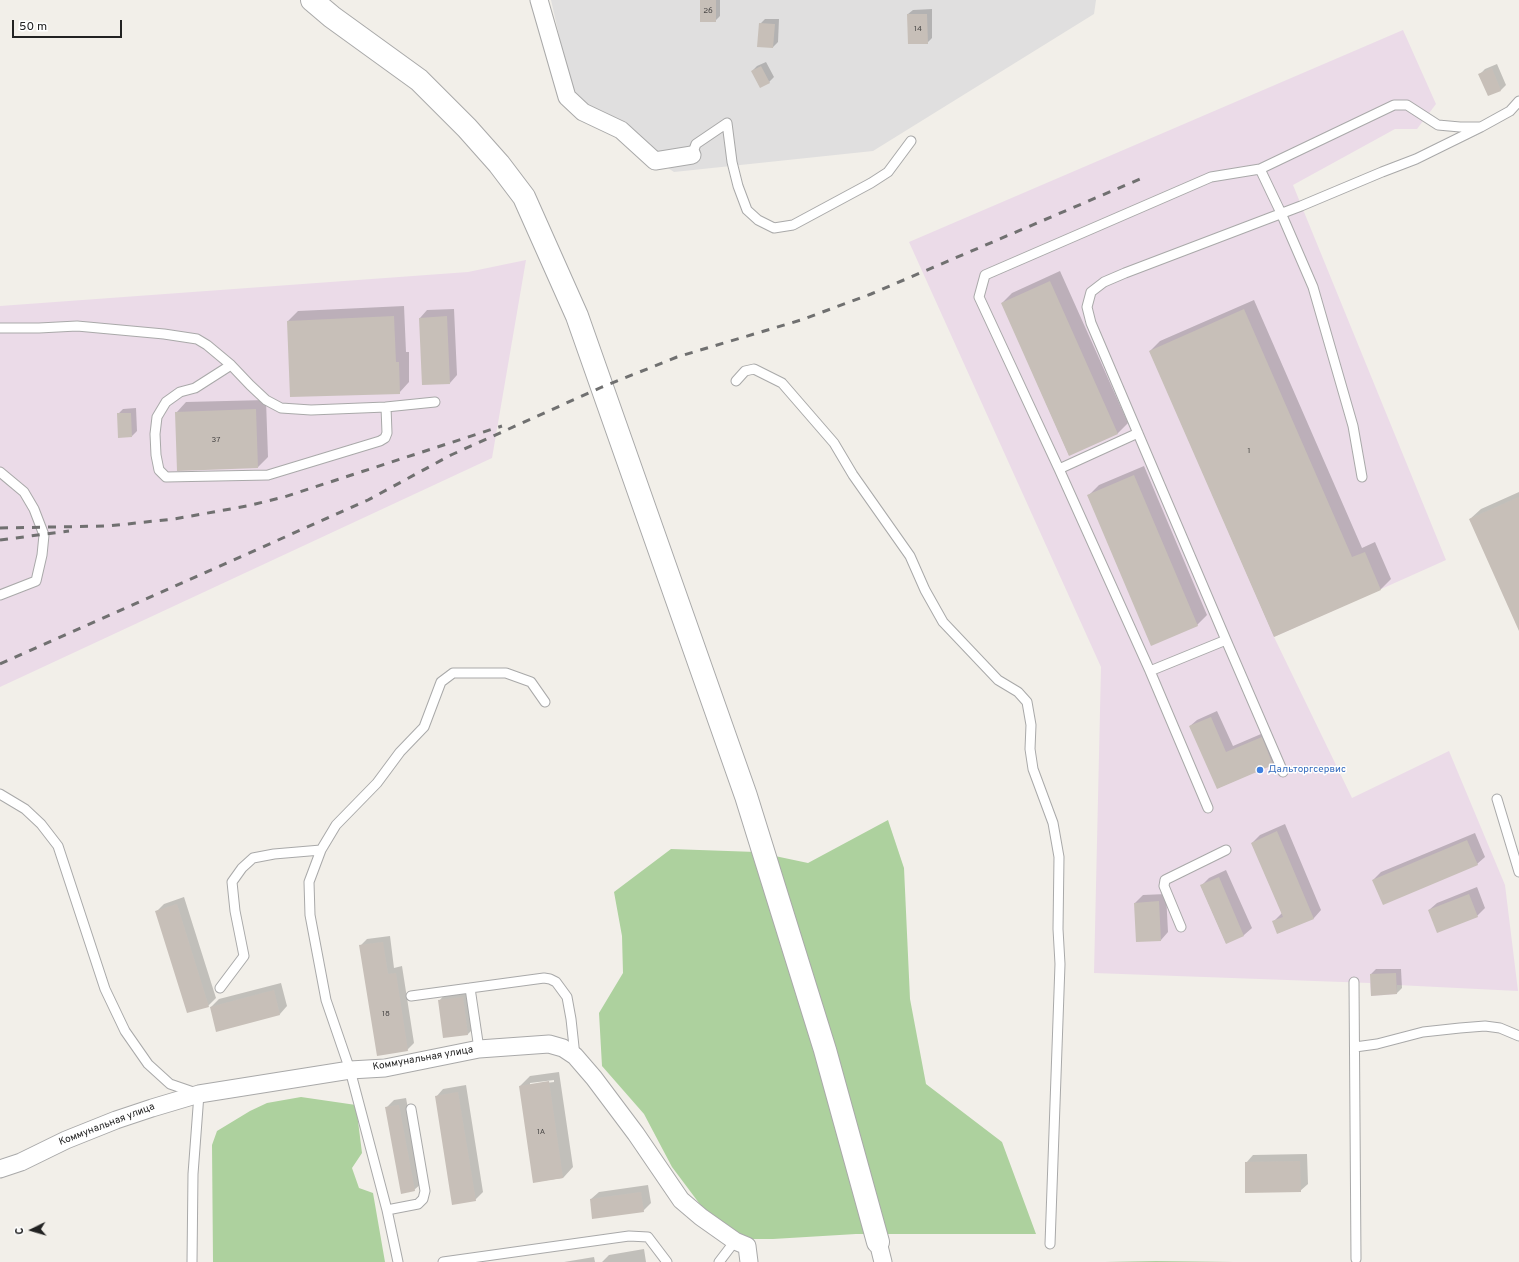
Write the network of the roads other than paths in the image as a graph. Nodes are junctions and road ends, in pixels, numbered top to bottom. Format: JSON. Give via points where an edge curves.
{"nodes":[{"id":1,"x":312,"y":0,"type":"edge"},
{"id":2,"x":540,"y":0,"type":"edge"},
{"id":3,"x":1519,"y":101,"type":"edge"},
{"id":4,"x":1481,"y":127,"type":"junction"},
{"id":5,"x":911,"y":141,"type":"dead end"},
{"id":6,"x":692,"y":155,"type":"joint"},
{"id":7,"x":1260,"y":169,"type":"junction"},
{"id":8,"x":1281,"y":213,"type":"junction"},
{"id":9,"x":0,"y":328,"type":"edge"},
{"id":10,"x":231,"y":365,"type":"junction"},
{"id":11,"x":736,"y":381,"type":"dead end"},
{"id":12,"x":435,"y":402,"type":"dead end"},
{"id":13,"x":386,"y":406,"type":"junction"},
{"id":14,"x":1138,"y":432,"type":"junction"},
{"id":15,"x":1059,"y":469,"type":"junction"},
{"id":16,"x":0,"y":472,"type":"edge"},
{"id":17,"x":1362,"y":477,"type":"dead end"},
{"id":18,"x":0,"y":595,"type":"edge"},
{"id":19,"x":1226,"y":640,"type":"junction"},
{"id":20,"x":1150,"y":671,"type":"junction"},
{"id":21,"x":545,"y":702,"type":"dead end"},
{"id":22,"x":1283,"y":772,"type":"dead end"},
{"id":23,"x":0,"y":794,"type":"edge"},
{"id":24,"x":1498,"y":799,"type":"dead end"},
{"id":25,"x":1208,"y":808,"type":"dead end"},
{"id":26,"x":321,"y":850,"type":"junction"},
{"id":27,"x":1226,"y":850,"type":"dead end"},
{"id":28,"x":1519,"y":872,"type":"edge"},
{"id":29,"x":1181,"y":926,"type":"dead end"},
{"id":30,"x":1354,"y":982,"type":"dead end"},
{"id":31,"x":220,"y":988,"type":"dead end"},
{"id":32,"x":470,"y":988,"type":"junction"},
{"id":33,"x":411,"y":996,"type":"dead end"},
{"id":34,"x":1519,"y":1036,"type":"edge"},
{"id":35,"x":1355,"y":1047,"type":"junction"},
{"id":36,"x":479,"y":1049,"type":"junction"},
{"id":37,"x":575,"y":1056,"type":"junction"},
{"id":38,"x":350,"y":1070,"type":"junction"},
{"id":39,"x":199,"y":1094,"type":"junction"},
{"id":40,"x":411,"y":1108,"type":"dead end"},
{"id":41,"x":0,"y":1169,"type":"edge"},
{"id":42,"x":387,"y":1210,"type":"junction"},
{"id":43,"x":1050,"y":1244,"type":"dead end"},
{"id":44,"x":744,"y":1250,"type":"edge"},
{"id":45,"x":880,"y":1252,"type":"edge"},
{"id":46,"x":1356,"y":1259,"type":"dead end"},
{"id":47,"x":192,"y":1262,"type":"edge"},
{"id":48,"x":398,"y":1262,"type":"edge"},
{"id":49,"x":443,"y":1262,"type":"edge"},
{"id":50,"x":667,"y":1262,"type":"edge"},
{"id":51,"x":719,"y":1262,"type":"edge"}],
"edges":[{"from":1,"to":45,"type":"street","via":[[420,80],[500,164],[524,197],[577,316],[746,796],[825,1050]]},
{"from":2,"to":6,"type":"street","via":[[567,97],[583,112],[621,130],[655,161]]},
{"from":3,"to":4,"type":"lane","via":[[1510,111]]},
{"from":4,"to":7,"type":"lane","via":[[1438,125],[1407,105],[1394,105]]},
{"from":4,"to":8,"type":"lane","via":[[1416,159]]},
{"from":5,"to":6,"type":"lane","via":[[888,172],[793,225],[774,228],[758,220],[747,210],[738,186],[727,123],[696,144]]},
{"from":7,"to":8,"type":"lane"},
{"from":7,"to":15,"type":"lane","via":[[1211,176],[985,276],[979,296]]},
{"from":8,"to":14,"type":"lane","via":[[1124,273],[1104,282],[1091,292],[1087,307],[1091,323]]},
{"from":8,"to":17,"type":"lane","via":[[1313,287],[1353,426]]},
{"from":9,"to":10,"type":"lane","via":[[78,326],[186,337],[197,339],[207,345]]},
{"from":10,"to":13,"type":"lane","via":[[266,400],[281,408],[310,410]]},
{"from":10,"to":13,"type":"lane","via":[[195,388],[180,392],[166,402],[157,417],[156,455],[159,470],[166,477],[268,475],[380,441],[388,433]]},
{"from":11,"to":43,"type":"lane","via":[[745,371],[754,369],[782,383],[834,443],[853,475],[910,556],[943,622],[998,680],[1018,692],[1027,702],[1033,769],[1053,823],[1059,857],[1060,964]]},
{"from":12,"to":13,"type":"lane"},
{"from":14,"to":15,"type":"lane"},
{"from":14,"to":19,"type":"lane"},
{"from":15,"to":20,"type":"lane"},
{"from":16,"to":18,"type":"lane","via":[[24,492],[44,535],[36,581]]},
{"from":19,"to":20,"type":"lane"},
{"from":19,"to":22,"type":"lane"},
{"from":20,"to":25,"type":"lane"},
{"from":21,"to":26,"type":"lane","via":[[531,682],[506,673],[453,673],[441,682],[424,727],[400,752],[377,783],[336,825]]},
{"from":23,"to":39,"type":"lane","via":[[25,809],[58,846],[105,989],[125,1031],[148,1064],[170,1084]]},
{"from":24,"to":28,"type":"lane"},
{"from":26,"to":31,"type":"lane","via":[[253,858],[242,868],[232,882],[244,956]]},
{"from":26,"to":38,"type":"lane","via":[[309,882],[310,915],[326,1000]]},
{"from":27,"to":29,"type":"lane","via":[[1165,880],[1164,886]]},
{"from":30,"to":35,"type":"lane"},
{"from":32,"to":33,"type":"lane"},
{"from":32,"to":36,"type":"lane"},
{"from":32,"to":37,"type":"lane","via":[[544,978],[556,982],[567,997]]},
{"from":34,"to":35,"type":"lane","via":[[1500,1028],[1485,1026],[1423,1032]]},
{"from":35,"to":46,"type":"lane"},
{"from":36,"to":37,"type":"street","name":"Коммунальная улица","via":[[549,1044],[563,1048]]},
{"from":36,"to":38,"type":"street","name":"Коммунальная улица","via":[[385,1068]]},
{"from":37,"to":44,"type":"street","name":"Коммунальная улица","via":[[636,1134],[681,1200]]},
{"from":38,"to":39,"type":"street","name":"Коммунальная улица"},
{"from":38,"to":42,"type":"lane"},
{"from":39,"to":41,"type":"street","name":"Коммунальная улица","via":[[116,1120]]},
{"from":39,"to":47,"type":"lane","via":[[193,1174]]},
{"from":40,"to":42,"type":"lane","via":[[425,1191],[423,1199],[418,1204]]},
{"from":42,"to":48,"type":"lane"},
{"from":44,"to":51,"type":"lane"},
{"from":49,"to":50,"type":"lane","via":[[629,1236],[648,1237]]}]}
